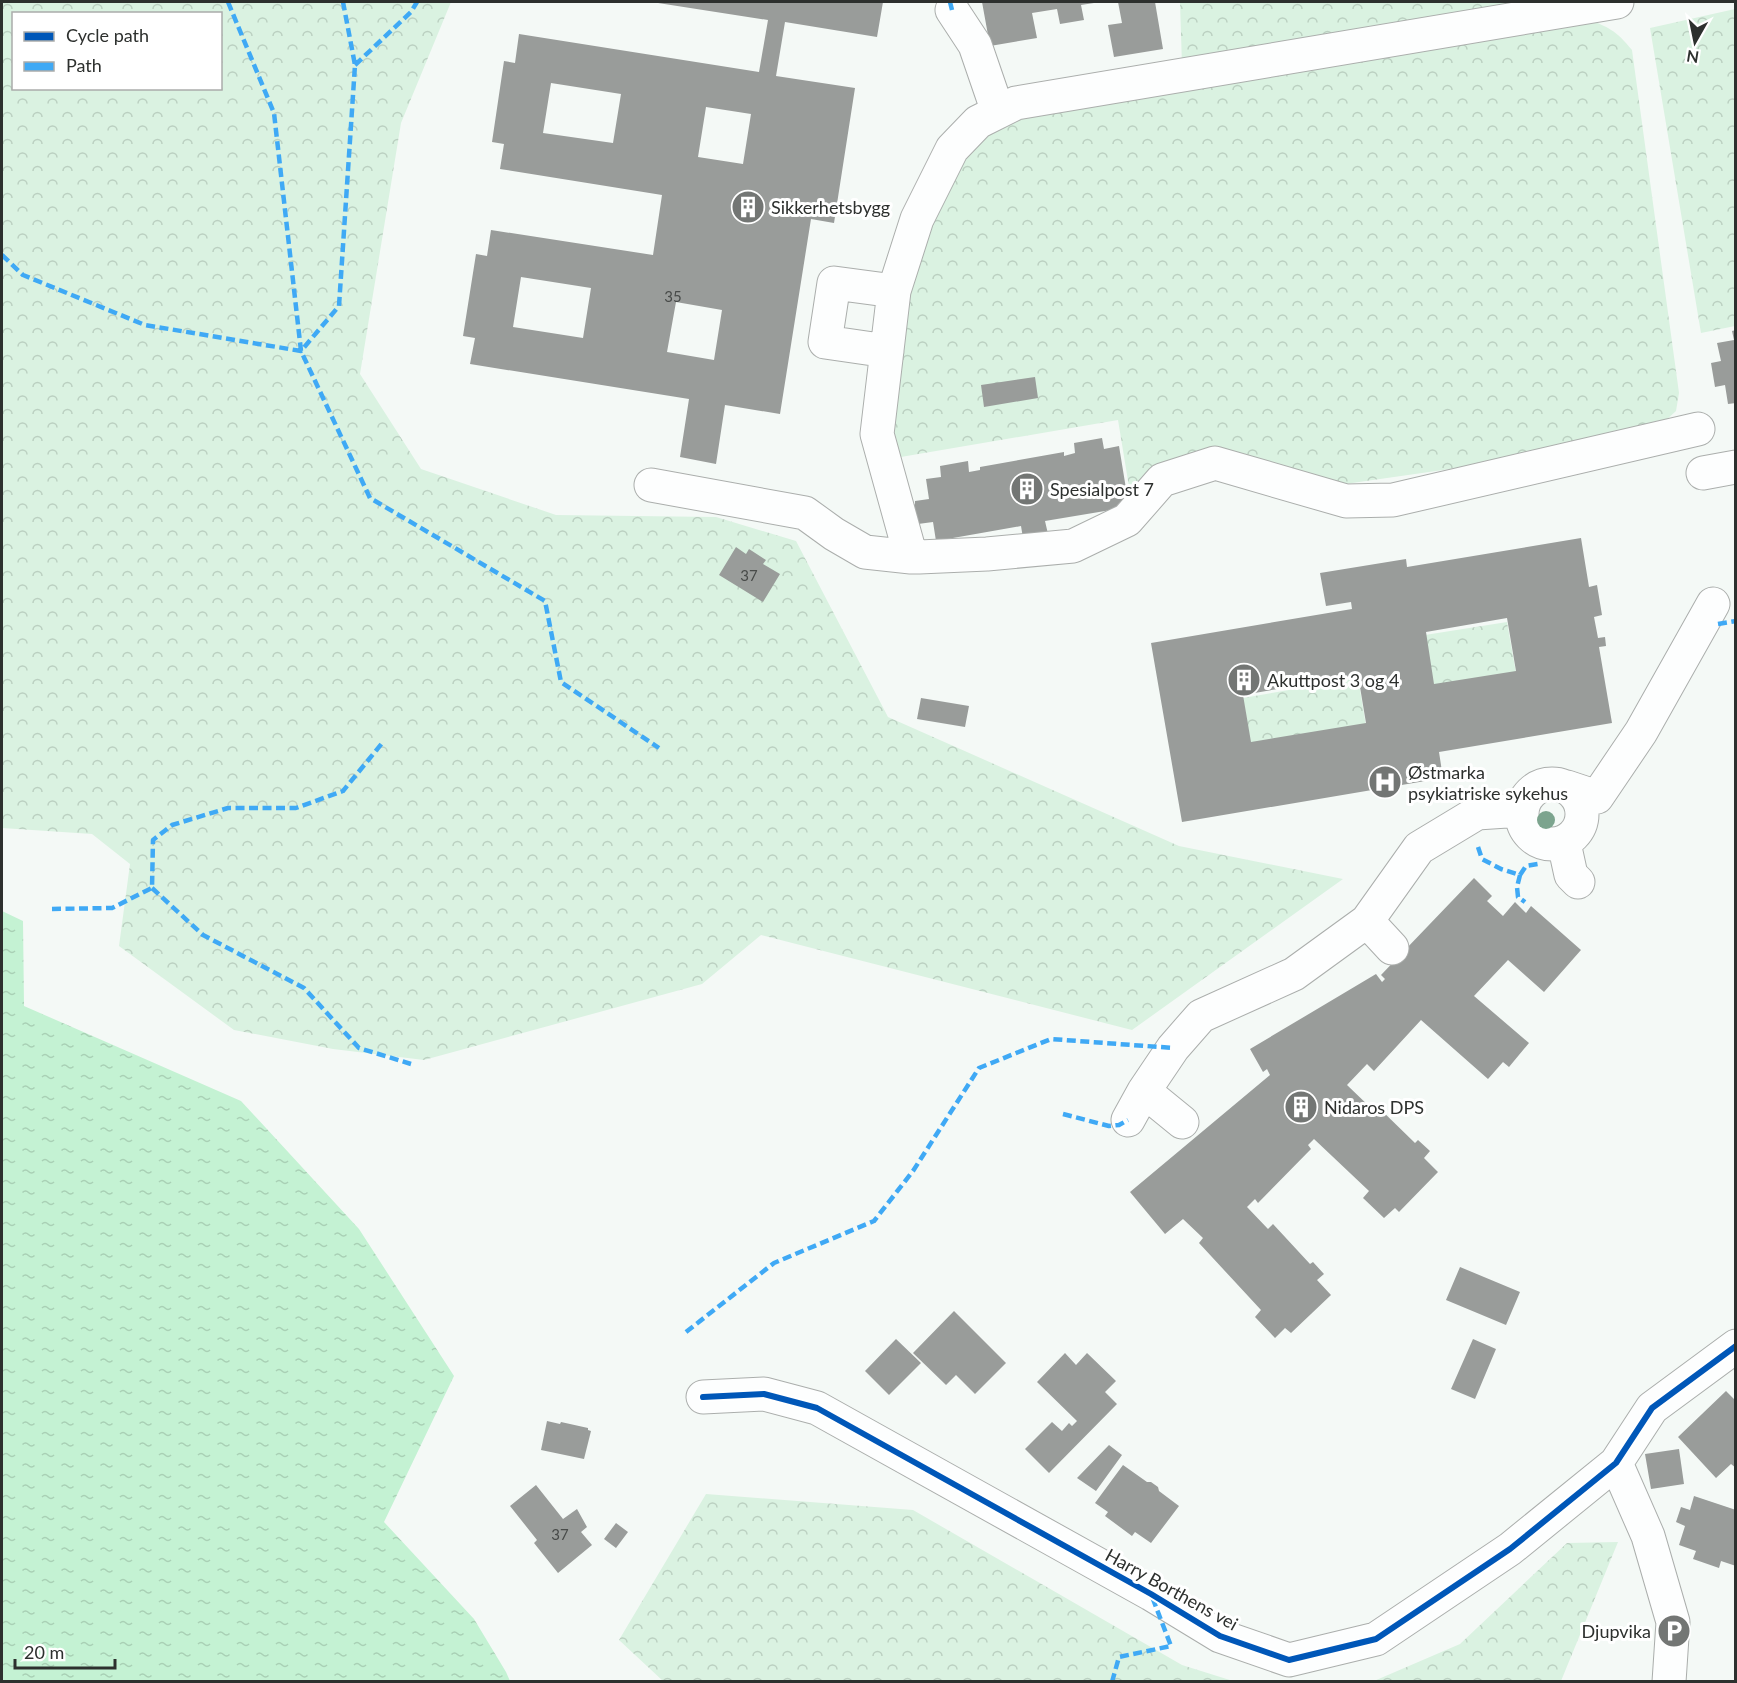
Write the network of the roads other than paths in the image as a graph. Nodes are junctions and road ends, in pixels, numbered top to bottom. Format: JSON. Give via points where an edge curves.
{"nodes":[{"id":1,"x":1617,"y":2,"type":"edge"},
{"id":2,"x":952,"y":10,"type":"dead end"},
{"id":3,"x":998,"y":112,"type":"junction"},
{"id":4,"x":894,"y":291,"type":"junction"},
{"id":5,"x":887,"y":351,"type":"junction"},
{"id":6,"x":1698,"y":429,"type":"dead end"},
{"id":7,"x":1736,"y":467,"type":"edge"},
{"id":8,"x":1703,"y":473,"type":"dead end"},
{"id":9,"x":651,"y":485,"type":"dead end"},
{"id":10,"x":911,"y":557,"type":"junction"},
{"id":11,"x":1713,"y":604,"type":"dead end"},
{"id":12,"x":1567,"y":788,"type":"junction"},
{"id":13,"x":1522,"y":810,"type":"junction"},
{"id":14,"x":1564,"y":843,"type":"junction"},
{"id":15,"x":1578,"y":882,"type":"dead end"},
{"id":16,"x":1367,"y":921,"type":"junction"},
{"id":17,"x":1392,"y":948,"type":"dead end"},
{"id":18,"x":1144,"y":1091,"type":"junction"},
{"id":19,"x":1128,"y":1120,"type":"dead end"},
{"id":20,"x":1182,"y":1122,"type":"dead end"},
{"id":21,"x":1736,"y":1346,"type":"edge"},
{"id":22,"x":703,"y":1397,"type":"dead end"},
{"id":23,"x":1616,"y":1463,"type":"junction"},
{"id":24,"x":1669,"y":1682,"type":"edge"}],
"edges":[{"from":1,"to":3,"type":"street","via":[[1016,103]]},
{"from":2,"to":3,"type":"street","via":[[975,45]]},
{"from":3,"to":4,"type":"street","via":[[978,122],[952,149],[917,219]]},
{"from":4,"to":5,"type":"street"},
{"from":4,"to":5,"type":"street","via":[[834,284],[825,342]]},
{"from":5,"to":10,"type":"street","via":[[877,434]]},
{"from":6,"to":10,"type":"street","via":[[1392,500],[1346,501],[1215,463],[1162,480],[1128,520],[1073,546]]},
{"from":7,"to":8,"type":"street"},
{"from":9,"to":10,"type":"street","via":[[805,513],[865,552]]},
{"from":11,"to":12,"type":"street","via":[[1641,732],[1597,797]]},
{"from":12,"to":13,"type":"street","via":[[1557,784],[1538,787],[1525,800]]},
{"from":12,"to":14,"type":"street","via":[[1580,802],[1582,821],[1572,838]]},
{"from":13,"to":14,"type":"street","via":[[1522,820],[1531,837],[1547,845]]},
{"from":13,"to":16,"type":"street","via":[[1477,813],[1419,848]]},
{"from":14,"to":15,"type":"street","via":[[1571,875]]},
{"from":16,"to":17,"type":"street"},
{"from":16,"to":18,"type":"street","via":[[1294,974],[1201,1016]]},
{"from":18,"to":19,"type":"street"},
{"from":18,"to":20,"type":"street"},
{"from":21,"to":23,"type":"street","name":"Harry Borthens vei","via":[[1652,1408]]},
{"from":22,"to":23,"type":"street","name":"Harry Borthens vei","via":[[764,1394],[817,1408],[1220,1636],[1289,1660],[1376,1640],[1510,1549]]},
{"from":23,"to":24,"type":"street","via":[[1648,1536],[1673,1622]]}]}
